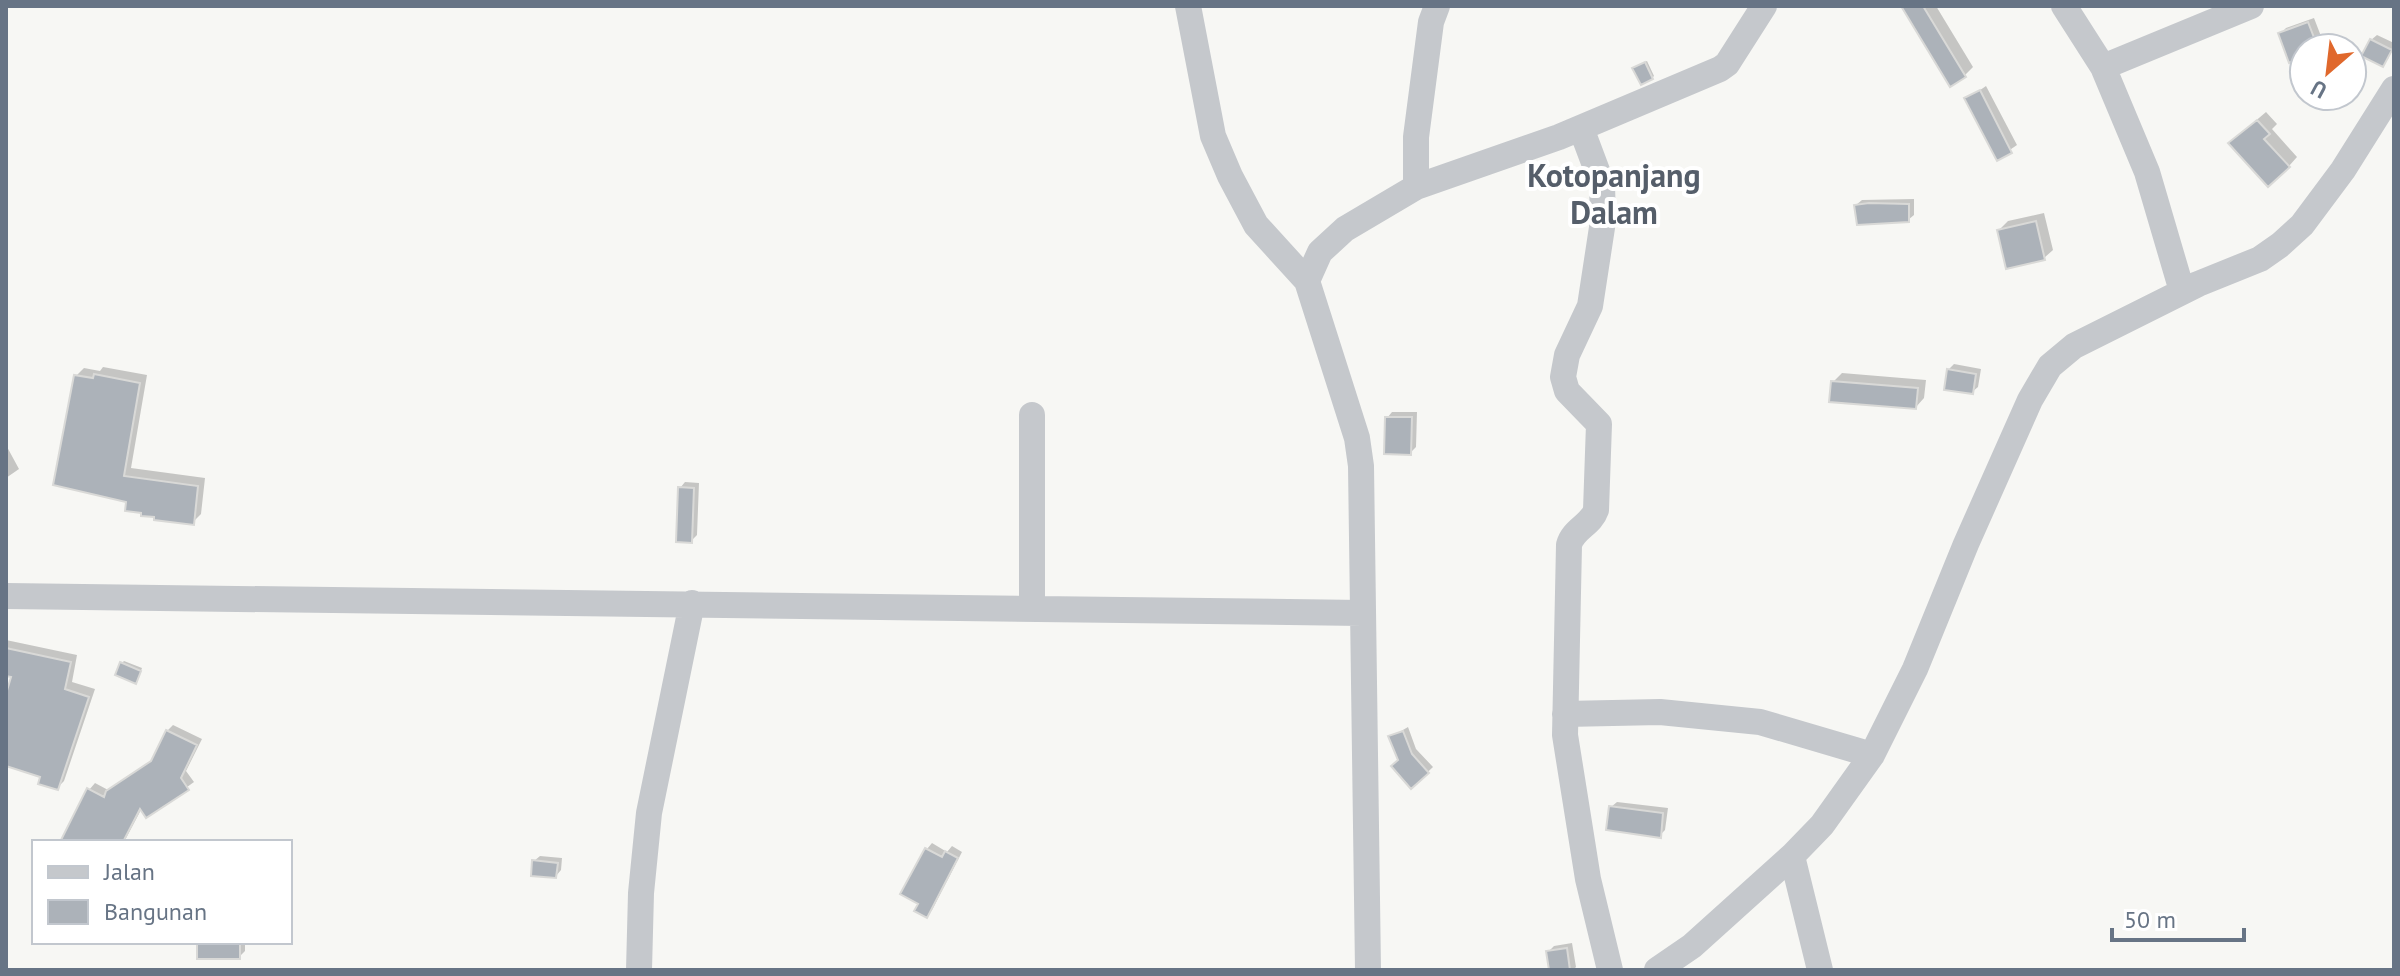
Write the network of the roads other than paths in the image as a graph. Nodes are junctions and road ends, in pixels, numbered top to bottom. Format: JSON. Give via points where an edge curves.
{"nodes":[{"id":1,"x":1188,"y":6,"type":"edge"},
{"id":2,"x":1437,"y":6,"type":"edge"},
{"id":3,"x":1764,"y":6,"type":"edge"},
{"id":4,"x":2064,"y":6,"type":"edge"},
{"id":5,"x":2251,"y":6,"type":"edge"},
{"id":6,"x":2103,"y":67,"type":"junction"},
{"id":7,"x":2394,"y":89,"type":"edge"},
{"id":8,"x":1581,"y":128,"type":"junction"},
{"id":9,"x":1416,"y":187,"type":"junction"},
{"id":10,"x":1307,"y":281,"type":"junction"},
{"id":11,"x":2182,"y":291,"type":"junction"},
{"id":12,"x":1032,"y":415,"type":"dead end"},
{"id":13,"x":6,"y":596,"type":"edge"},
{"id":14,"x":692,"y":603,"type":"junction"},
{"id":15,"x":1032,"y":608,"type":"junction"},
{"id":16,"x":1362,"y":613,"type":"junction"},
{"id":17,"x":1565,"y":714,"type":"junction"},
{"id":18,"x":1872,"y":755,"type":"junction"},
{"id":19,"x":1792,"y":856,"type":"junction"},
{"id":20,"x":639,"y":970,"type":"edge"},
{"id":21,"x":1368,"y":970,"type":"edge"},
{"id":22,"x":1610,"y":970,"type":"edge"},
{"id":23,"x":1657,"y":970,"type":"edge"},
{"id":24,"x":1820,"y":970,"type":"edge"}],
"edges":[{"from":1,"to":10,"type":"street","via":[[1213,136],[1230,176],[1256,225]]},
{"from":2,"to":9,"type":"street","via":[[1416,137]]},
{"from":3,"to":8,"type":"street","via":[[1727,64]]},
{"from":4,"to":6,"type":"street"},
{"from":5,"to":6,"type":"street"},
{"from":6,"to":11,"type":"street","via":[[2147,172]]},
{"from":7,"to":11,"type":"street","via":[[2302,225],[2260,259]]},
{"from":8,"to":9,"type":"street"},
{"from":8,"to":17,"type":"street","via":[[1602,184],[1603,221],[1590,306],[1567,355],[1563,377],[1567,391],[1597,420],[1599,437],[1596,510],[1569,545]]},
{"from":9,"to":10,"type":"street","via":[[1345,229],[1320,252]]},
{"from":10,"to":16,"type":"street","via":[[1357,438]]},
{"from":11,"to":18,"type":"street","via":[[2074,346],[2050,366],[2030,400],[1915,669]]},
{"from":12,"to":15,"type":"street"},
{"from":13,"to":14,"type":"street"},
{"from":14,"to":15,"type":"street"},
{"from":14,"to":20,"type":"street","via":[[649,813]]},
{"from":15,"to":16,"type":"street"},
{"from":16,"to":21,"type":"street"},
{"from":17,"to":18,"type":"street","via":[[1660,712],[1760,722]]},
{"from":17,"to":22,"type":"street","via":[[1588,879]]},
{"from":18,"to":19,"type":"street","via":[[1822,825]]},
{"from":19,"to":23,"type":"street","via":[[1692,946]]},
{"from":19,"to":24,"type":"street"}]}
